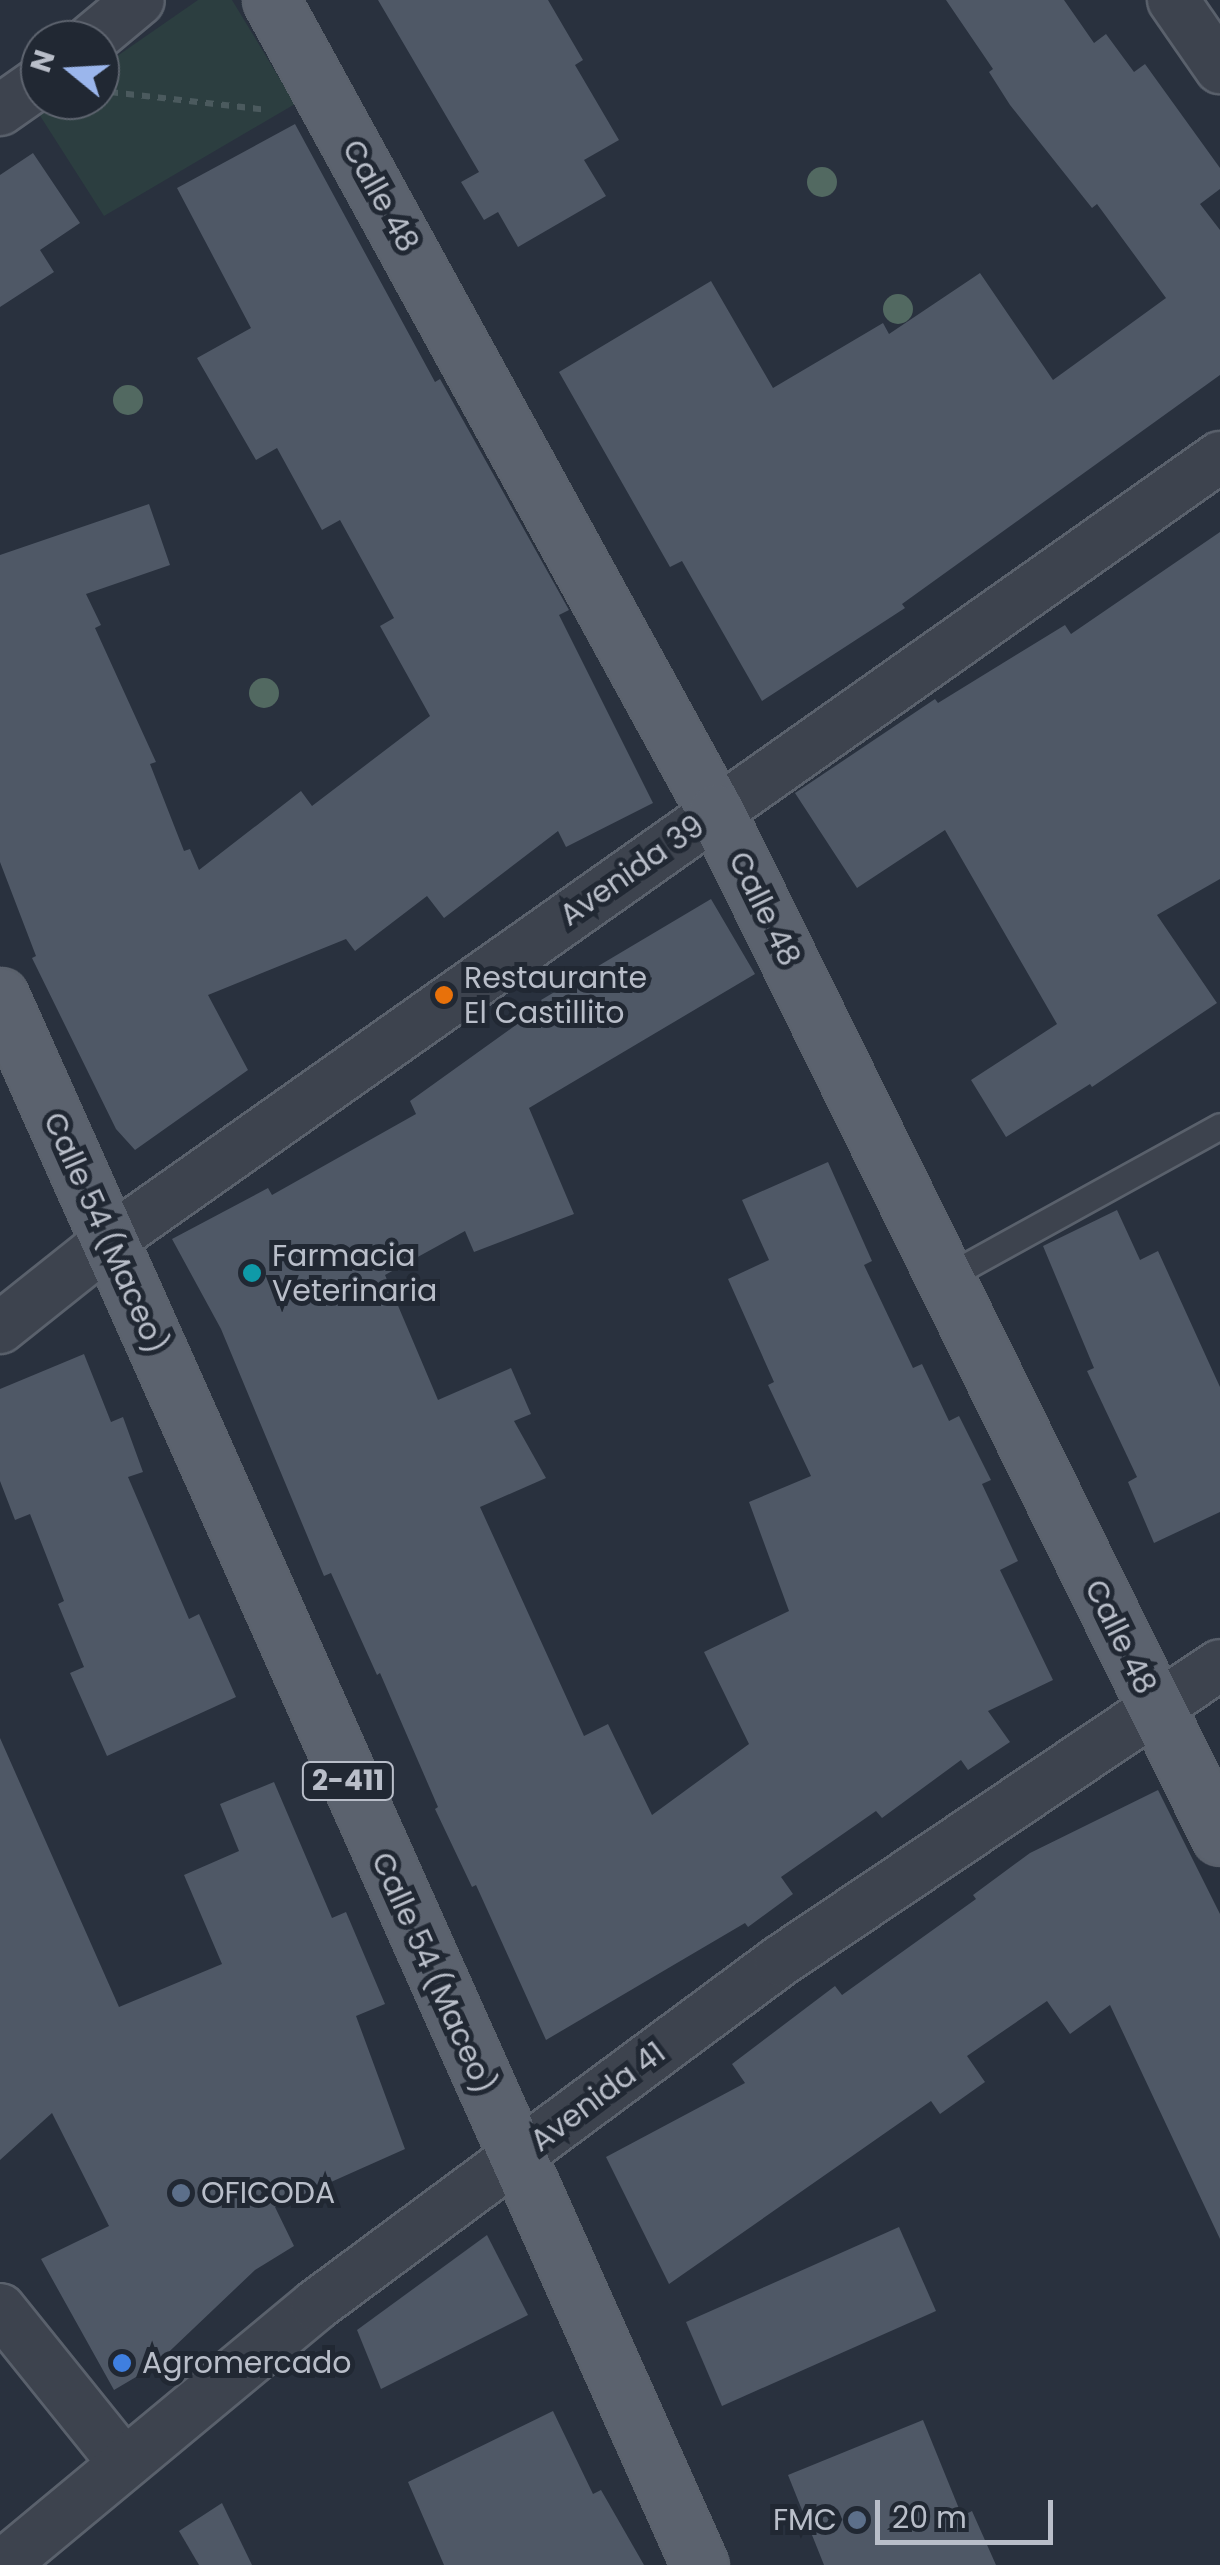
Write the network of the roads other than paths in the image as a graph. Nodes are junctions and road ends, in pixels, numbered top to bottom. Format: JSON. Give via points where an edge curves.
{"nodes":[{"id":1,"x":139,"y":0,"type":"edge"},
{"id":2,"x":271,"y":0,"type":"edge"},
{"id":3,"x":1173,"y":0,"type":"edge"},
{"id":4,"x":115,"y":20,"type":"edge"},
{"id":5,"x":1220,"y":68,"type":"edge"},
{"id":6,"x":1220,"y":458,"type":"edge"},
{"id":7,"x":716,"y":812,"type":"junction"},
{"id":8,"x":0,"y":996,"type":"edge"},
{"id":9,"x":1220,"y":1126,"type":"edge"},
{"id":10,"x":109,"y":1241,"type":"junction"},
{"id":11,"x":943,"y":1278,"type":"junction"},
{"id":12,"x":0,"y":1328,"type":"edge"},
{"id":13,"x":1220,"y":1665,"type":"edge"},
{"id":14,"x":1155,"y":1709,"type":"junction"},
{"id":15,"x":1220,"y":1837,"type":"edge"},
{"id":16,"x":515,"y":2158,"type":"junction"},
{"id":17,"x":0,"y":2309,"type":"edge"},
{"id":18,"x":123,"y":2462,"type":"junction"},
{"id":19,"x":3,"y":2565,"type":"edge"},
{"id":20,"x":700,"y":2565,"type":"edge"}],
"edges":[{"from":1,"to":4,"type":"street"},
{"from":2,"to":7,"type":"main road","name":"Calle 48"},
{"from":3,"to":5,"type":"street"},
{"from":6,"to":7,"type":"street","name":"Avenida 39"},
{"from":7,"to":10,"type":"street","name":"Avenida 39"},
{"from":7,"to":11,"type":"main road","name":"Calle 48"},
{"from":8,"to":10,"type":"main road","name":"Calle 54 (Maceo)","number":"2-411"},
{"from":9,"to":11,"type":"lane"},
{"from":10,"to":12,"type":"street","name":"Avenida 39"},
{"from":10,"to":16,"type":"main road","name":"Calle 54 (Maceo)","number":"2-411"},
{"from":11,"to":14,"type":"main road","name":"Calle 48"},
{"from":13,"to":14,"type":"street","name":"Avenida 41"},
{"from":14,"to":15,"type":"main road","name":"Calle 48"},
{"from":14,"to":16,"type":"street","name":"Avenida 41","via":[[780,1962]]},
{"from":16,"to":18,"type":"street","name":"Avenida 41","via":[[316,2305]]},
{"from":16,"to":20,"type":"main road","name":"Calle 54 (Maceo)","number":"2-411"},
{"from":17,"to":18,"type":"street"},
{"from":18,"to":19,"type":"street","name":"Avenida 41"}]}
